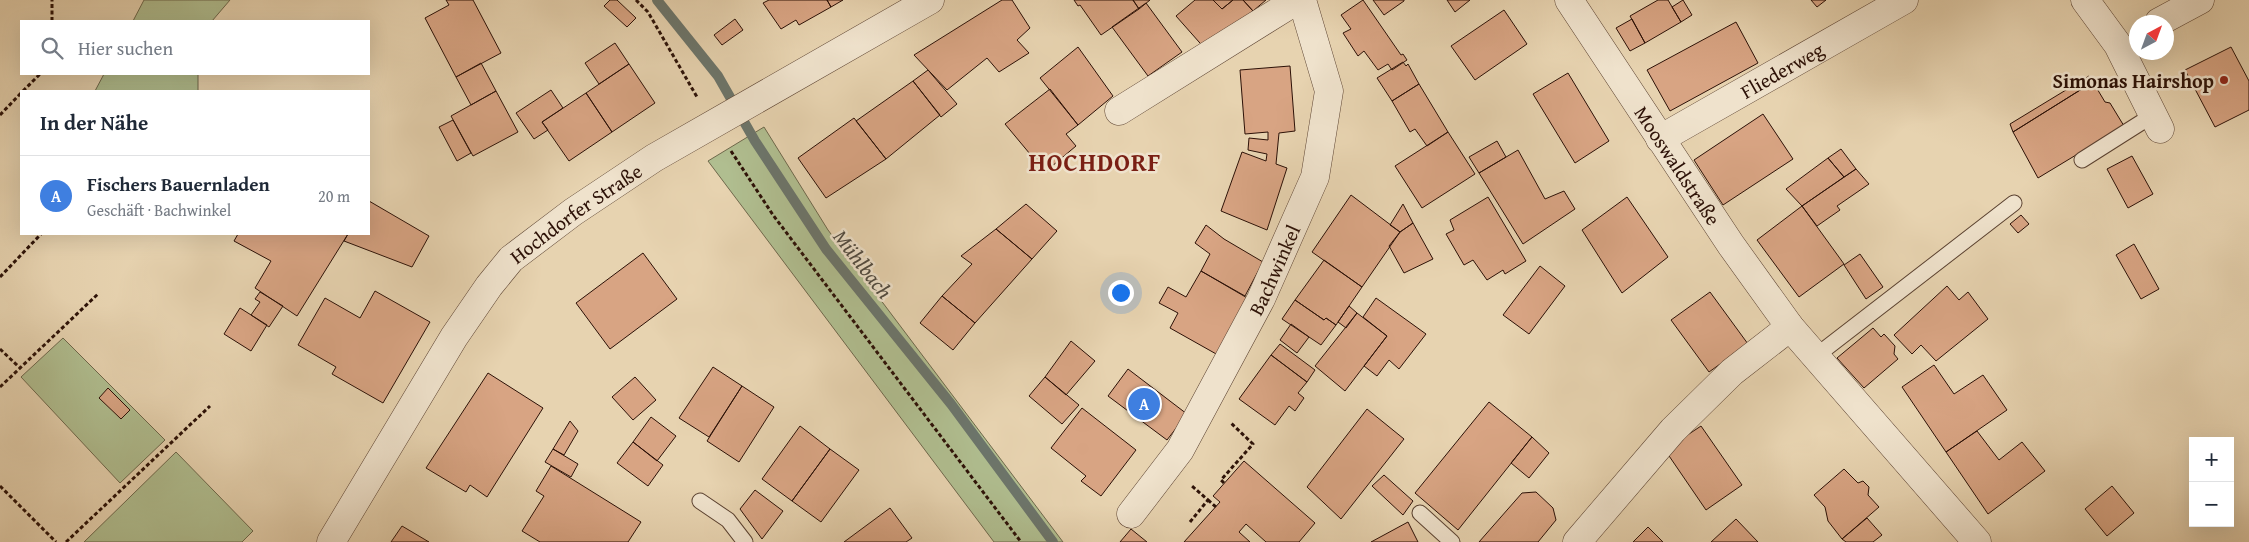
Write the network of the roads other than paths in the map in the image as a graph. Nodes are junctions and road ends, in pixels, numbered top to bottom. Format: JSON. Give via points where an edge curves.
{"nodes":[{"id":1,"x":930,"y":0,"type":"edge"},
{"id":2,"x":1297,"y":0,"type":"edge"},
{"id":3,"x":1302,"y":0,"type":"edge"},
{"id":4,"x":1569,"y":0,"type":"edge"},
{"id":5,"x":1904,"y":0,"type":"edge"},
{"id":6,"x":2085,"y":0,"type":"edge"},
{"id":7,"x":2200,"y":0,"type":"edge"},
{"id":8,"x":2171,"y":15,"type":"edge"},
{"id":9,"x":2127,"y":40,"type":"edge"},
{"id":10,"x":1119,"y":111,"type":"dead end"},
{"id":11,"x":2157,"y":122,"type":"joint"},
{"id":12,"x":1660,"y":139,"type":"junction"},
{"id":13,"x":2082,"y":160,"type":"dead end"},
{"id":14,"x":2014,"y":203,"type":"dead end"},
{"id":15,"x":1790,"y":327,"type":"junction"},
{"id":16,"x":1816,"y":356,"type":"junction"},
{"id":17,"x":700,"y":501,"type":"dead end"},
{"id":18,"x":1420,"y":513,"type":"dead end"},
{"id":19,"x":1131,"y":514,"type":"dead end"},
{"id":20,"x":331,"y":542,"type":"edge"},
{"id":21,"x":745,"y":542,"type":"edge"},
{"id":22,"x":1452,"y":542,"type":"edge"},
{"id":23,"x":1577,"y":542,"type":"edge"},
{"id":24,"x":1977,"y":542,"type":"edge"}],
"edges":[{"from":1,"to":20,"type":"street","name":"Hochdorfer Straße","via":[[654,158],[573,212],[511,259],[454,337]]},
{"from":2,"to":10,"type":"street"},
{"from":3,"to":19,"type":"street","name":"Bachwinkel","via":[[1329,91],[1315,177],[1261,299],[1180,450]]},
{"from":4,"to":12,"type":"street","name":"Mooswaldstraße"},
{"from":5,"to":12,"type":"street","name":"Fliederweg"},
{"from":6,"to":9,"type":"street"},
{"from":7,"to":8,"type":"street"},
{"from":9,"to":11,"type":"street"},
{"from":11,"to":13,"type":"lane"},
{"from":12,"to":15,"type":"street","name":"Mooswaldstraße","via":[[1730,245]]},
{"from":14,"to":16,"type":"lane"},
{"from":15,"to":16,"type":"street","name":"Mooswaldstraße"},
{"from":15,"to":23,"type":"street","via":[[1732,372],[1673,430]]},
{"from":16,"to":24,"type":"street","name":"Mooswaldstraße"},
{"from":17,"to":21,"type":"lane","via":[[728,520]]},
{"from":18,"to":22,"type":"lane"}]}
